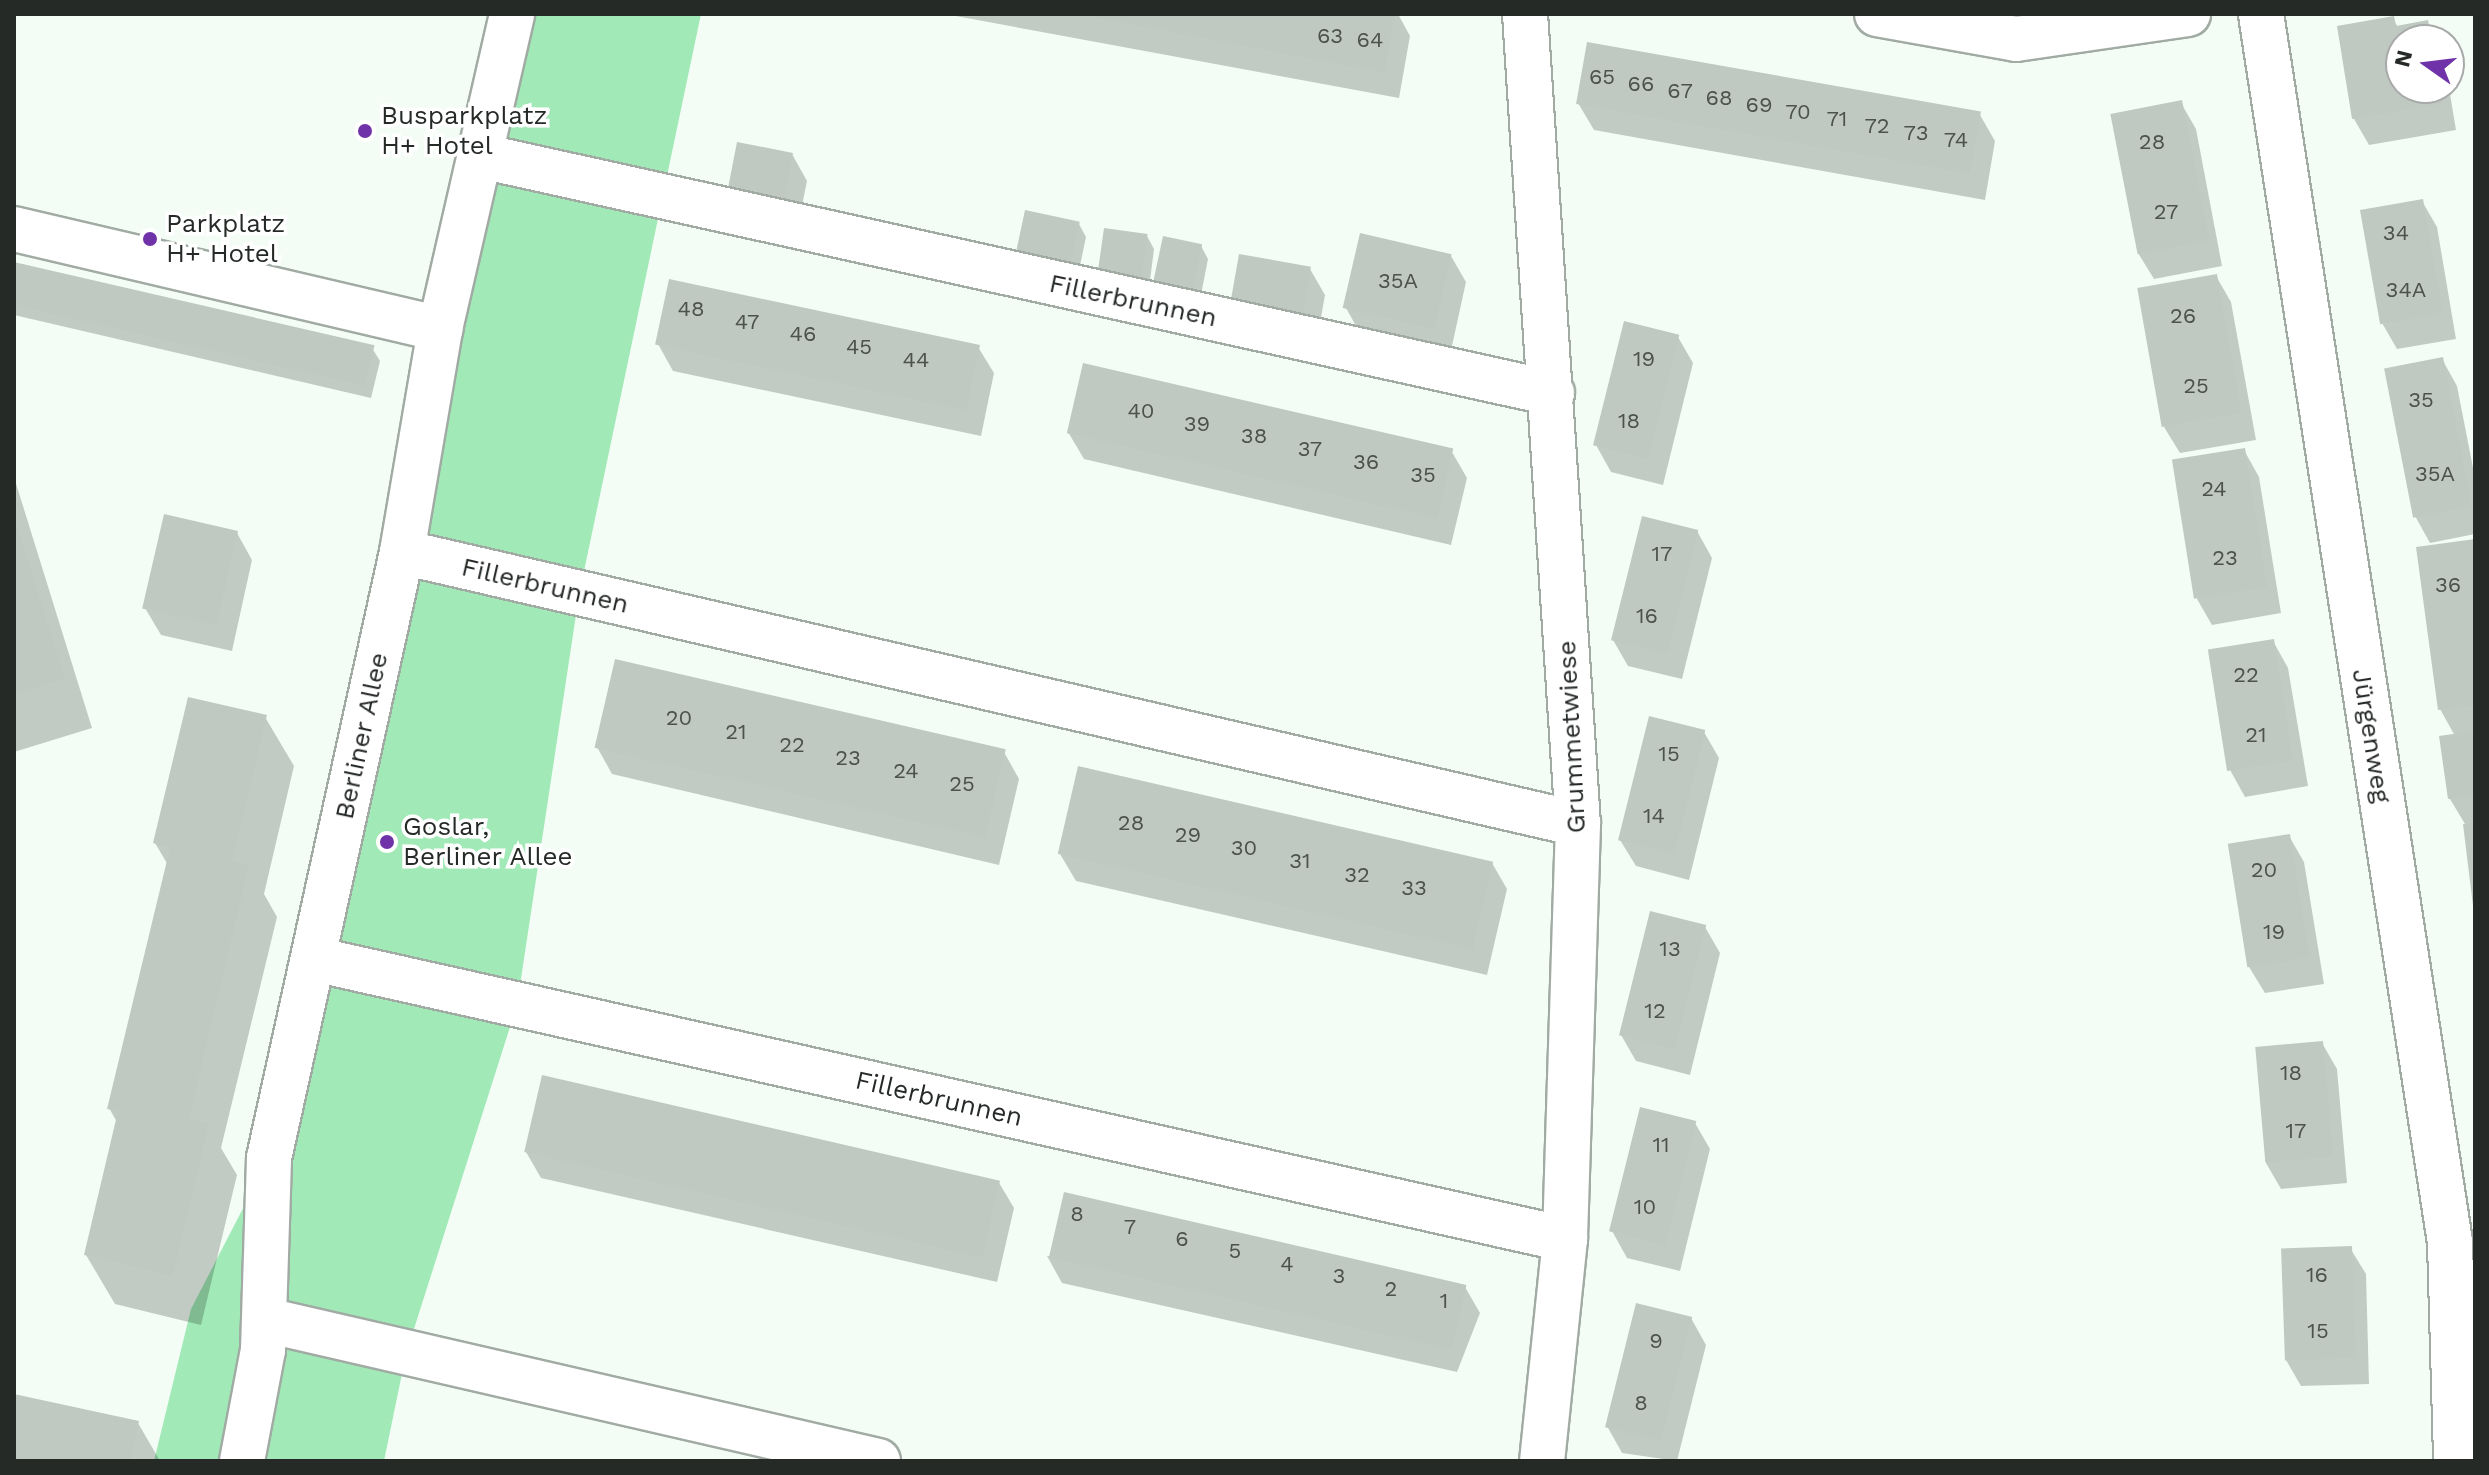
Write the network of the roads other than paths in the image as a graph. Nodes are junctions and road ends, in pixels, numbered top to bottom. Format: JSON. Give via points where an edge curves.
{"nodes":[{"id":1,"x":512,"y":14,"type":"edge"},
{"id":2,"x":1525,"y":14,"type":"edge"},
{"id":3,"x":1877,"y":14,"type":"edge"},
{"id":4,"x":2188,"y":14,"type":"edge"},
{"id":5,"x":2261,"y":14,"type":"edge"},
{"id":6,"x":481,"y":156,"type":"junction"},
{"id":7,"x":14,"y":229,"type":"edge"},
{"id":8,"x":440,"y":329,"type":"junction"},
{"id":9,"x":1552,"y":393,"type":"junction"},
{"id":10,"x":402,"y":552,"type":"junction"},
{"id":11,"x":1578,"y":824,"type":"junction"},
{"id":12,"x":314,"y":959,"type":"junction"},
{"id":13,"x":1565,"y":1239,"type":"junction"},
{"id":14,"x":266,"y":1320,"type":"junction"},
{"id":15,"x":242,"y":1461,"type":"edge"},
{"id":16,"x":878,"y":1461,"type":"edge"},
{"id":17,"x":1542,"y":1461,"type":"edge"},
{"id":18,"x":2456,"y":1461,"type":"edge"}],
"edges":[{"from":1,"to":6,"type":"street","name":"Berliner Allee"},
{"from":2,"to":9,"type":"street","name":"Grummetwiese"},
{"from":3,"to":4,"type":"street","via":[[2016,39]]},
{"from":5,"to":18,"type":"street","name":"Jürgenweg","via":[[2450,1242]]},
{"from":6,"to":8,"type":"street","name":"Berliner Allee"},
{"from":6,"to":9,"type":"street","name":"Fillerbrunnen"},
{"from":7,"to":8,"type":"street"},
{"from":8,"to":10,"type":"street","name":"Berliner Allee"},
{"from":9,"to":11,"type":"street","name":"Grummetwiese"},
{"from":10,"to":11,"type":"street","name":"Fillerbrunnen"},
{"from":10,"to":12,"type":"street","name":"Berliner Allee"},
{"from":11,"to":13,"type":"street","name":"Grummetwiese"},
{"from":12,"to":13,"type":"street","name":"Fillerbrunnen"},
{"from":12,"to":14,"type":"street","name":"Berliner Allee","via":[[269,1158]]},
{"from":13,"to":17,"type":"street","name":"Grummetwiese"},
{"from":14,"to":15,"type":"street","name":"Berliner Allee","via":[[257,1397]]},
{"from":14,"to":16,"type":"street"}]}
